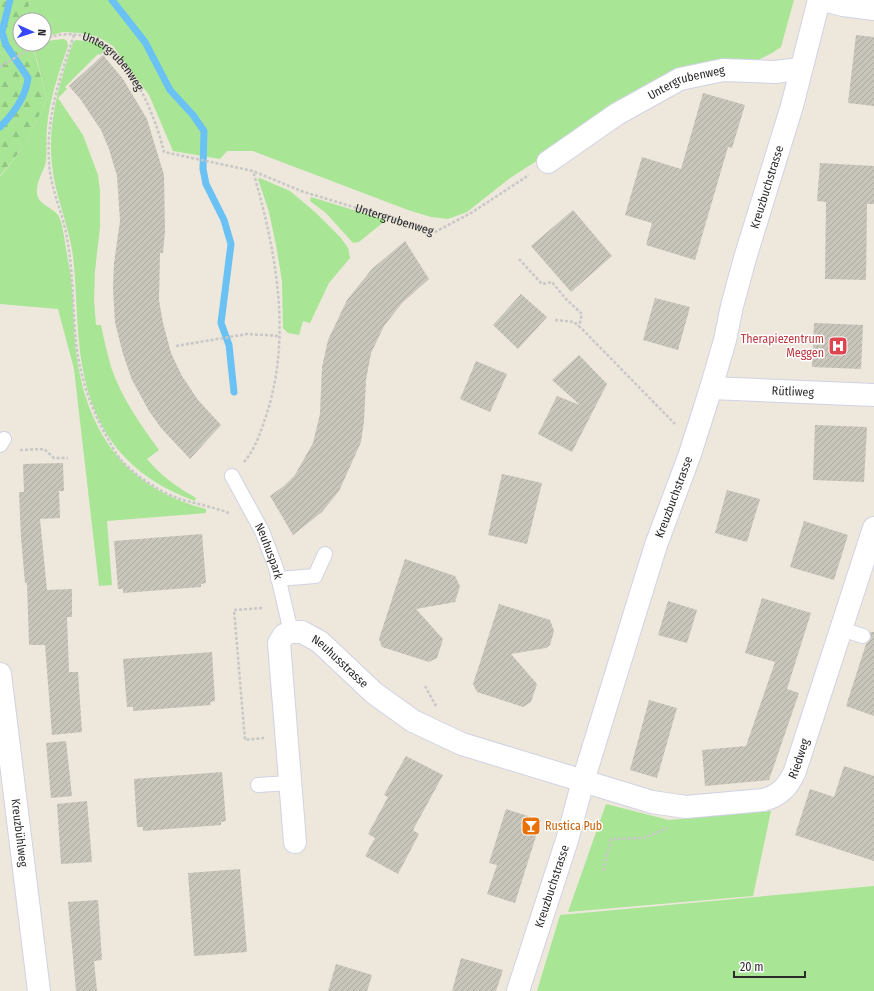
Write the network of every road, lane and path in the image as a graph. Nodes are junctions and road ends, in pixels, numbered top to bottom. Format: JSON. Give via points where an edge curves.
{"nodes":[{"id":1,"x":819,"y":0,"type":"edge"},
{"id":2,"x":824,"y":0,"type":"edge"},
{"id":3,"x":874,"y":9,"type":"edge"},
{"id":4,"x":74,"y":35,"type":"junction"},
{"id":5,"x":52,"y":38,"type":"edge"},
{"id":6,"x":24,"y":52,"type":"edge"},
{"id":7,"x":0,"y":68,"type":"edge"},
{"id":8,"x":800,"y":69,"type":"junction"},
{"id":9,"x":548,"y":162,"type":"joint"},
{"id":10,"x":253,"y":171,"type":"junction"},
{"id":11,"x":519,"y":259,"type":"dead end"},
{"id":12,"x":555,"y":320,"type":"dead end"},
{"id":13,"x":579,"y":326,"type":"junction"},
{"id":14,"x":279,"y":336,"type":"junction"},
{"id":15,"x":176,"y":346,"type":"dead end"},
{"id":16,"x":712,"y":388,"type":"junction"},
{"id":17,"x":874,"y":396,"type":"edge"},
{"id":18,"x":676,"y":425,"type":"dead end"},
{"id":19,"x":18,"y":450,"type":"dead end"},
{"id":20,"x":68,"y":458,"type":"dead end"},
{"id":21,"x":232,"y":476,"type":"joint"},
{"id":22,"x":258,"y":523,"type":"junction"},
{"id":23,"x":874,"y":528,"type":"edge"},
{"id":24,"x":325,"y":554,"type":"dead end"},
{"id":25,"x":278,"y":579,"type":"junction"},
{"id":26,"x":262,"y":608,"type":"dead end"},
{"id":27,"x":841,"y":629,"type":"junction"},
{"id":28,"x":291,"y":632,"type":"junction"},
{"id":29,"x":863,"y":636,"type":"dead end"},
{"id":30,"x":0,"y":674,"type":"edge"},
{"id":31,"x":425,"y":686,"type":"dead end"},
{"id":32,"x":437,"y":713,"type":"dead end"},
{"id":33,"x":266,"y":738,"type":"dead end"},
{"id":34,"x":583,"y":782,"type":"junction"},
{"id":35,"x":290,"y":783,"type":"junction"},
{"id":36,"x":258,"y":785,"type":"dead end"},
{"id":37,"x":672,"y":827,"type":"dead end"},
{"id":38,"x":295,"y":842,"type":"dead end"},
{"id":39,"x":603,"y":871,"type":"dead end"},
{"id":40,"x":39,"y":991,"type":"edge"},
{"id":41,"x":518,"y":991,"type":"edge"}],
"edges":[{"from":1,"to":8,"type":"street","name":"Kreuzbuchstrasse"},
{"from":2,"to":3,"type":"street"},
{"from":4,"to":5,"type":"path","name":"Untergrubenweg"},
{"from":4,"to":10,"type":"path","name":"Untergrubenweg","via":[[94,39],[109,48],[130,73],[148,102],[164,152]]},
{"from":4,"to":22,"type":"path","via":[[59,80],[50,124],[49,163],[67,237],[74,282],[77,351],[95,414],[114,450],[133,470],[159,490]]},
{"from":6,"to":7,"type":"path"},
{"from":8,"to":9,"type":"street","name":"Untergrubenweg","via":[[775,72],[723,70],[680,79],[617,114]]},
{"from":8,"to":16,"type":"street","name":"Kreuzbuchstrasse","via":[[792,106],[745,258]]},
{"from":9,"to":10,"type":"path","name":"Untergrubenweg","via":[[471,213],[435,232],[301,191]]},
{"from":10,"to":14,"type":"path","via":[[266,217],[276,268],[280,307]]},
{"from":11,"to":13,"type":"path","via":[[542,284],[552,282],[582,314]]},
{"from":12,"to":13,"type":"path","via":[[574,322]]},
{"from":13,"to":18,"type":"path"},
{"from":14,"to":15,"type":"path","via":[[247,334]]},
{"from":14,"to":21,"type":"path","via":[[278,370],[262,430],[248,457]]},
{"from":16,"to":17,"type":"street","name":"Rütliweg"},
{"from":16,"to":34,"type":"street","name":"Kreuzbuchstrasse","via":[[656,545]]},
{"from":19,"to":20,"type":"path","via":[[44,449],[54,458]]},
{"from":21,"to":22,"type":"lane","name":"Neuhuspark"},
{"from":22,"to":25,"type":"lane","name":"Neuhuspark"},
{"from":23,"to":27,"type":"street","name":"Riedweg"},
{"from":24,"to":25,"type":"lane","via":[[315,576]]},
{"from":25,"to":28,"type":"lane","name":"Neuhuspark"},
{"from":26,"to":33,"type":"path","via":[[234,610],[245,740]]},
{"from":27,"to":29,"type":"lane"},
{"from":27,"to":34,"type":"street","name":"Riedweg","via":[[795,771],[790,783],[774,797],[686,807],[652,802],[598,784]]},
{"from":28,"to":34,"type":"street","name":"Neuhusstrasse","via":[[302,632],[320,642],[374,693],[412,722],[462,744]]},
{"from":28,"to":35,"type":"street","via":[[284,635],[279,643]]},
{"from":30,"to":40,"type":"street","name":"Kreuzbühlweg"},
{"from":31,"to":32,"type":"path"},
{"from":34,"to":41,"type":"street","name":"Kreuzbuchstrasse","via":[[568,837]]},
{"from":35,"to":36,"type":"lane"},
{"from":35,"to":38,"type":"street"},
{"from":37,"to":39,"type":"path","via":[[644,838],[611,839]]}]}
